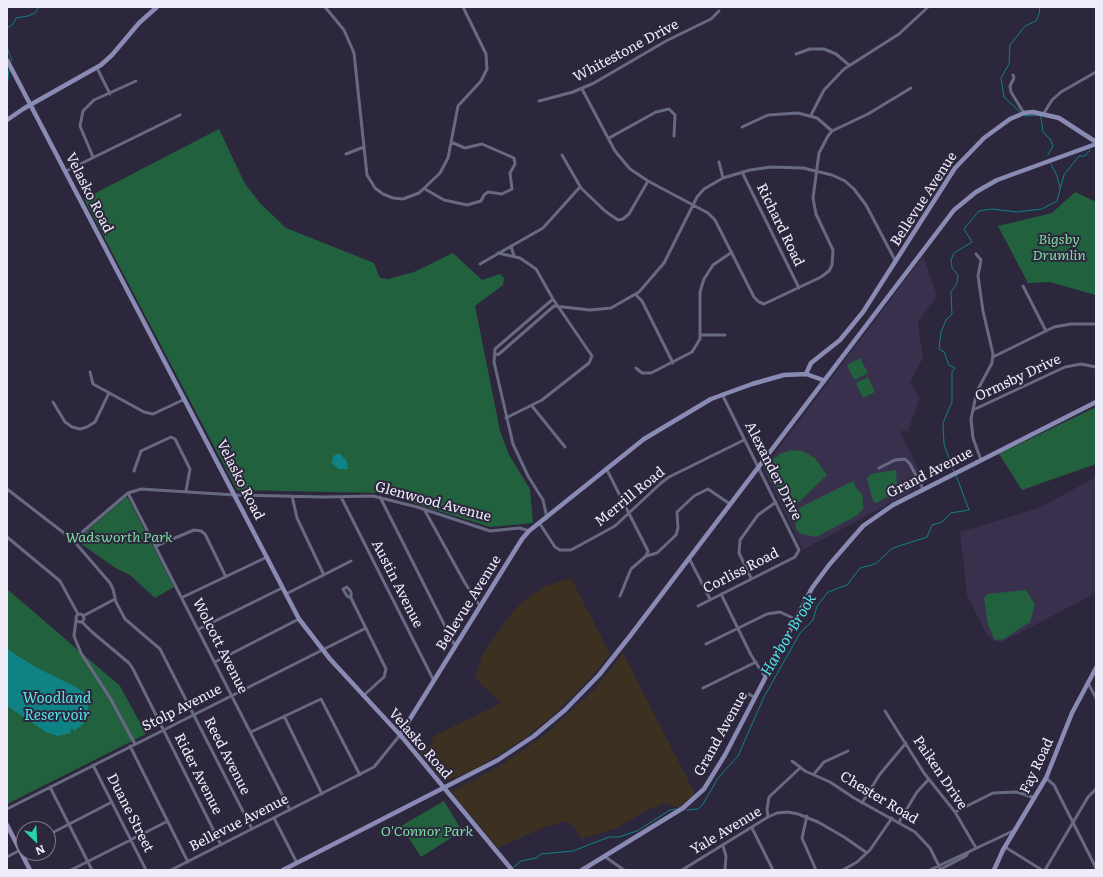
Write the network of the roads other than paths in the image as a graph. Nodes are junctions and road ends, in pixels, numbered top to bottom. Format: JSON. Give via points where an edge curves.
{"nodes":[{"id":1,"x":157,"y":7,"type":"edge"},
{"id":2,"x":325,"y":7,"type":"edge"},
{"id":3,"x":463,"y":7,"type":"edge"},
{"id":4,"x":928,"y":7,"type":"edge"},
{"id":5,"x":719,"y":11,"type":"dead end"},
{"id":6,"x":796,"y":54,"type":"dead end"},
{"id":7,"x":7,"y":60,"type":"edge"},
{"id":8,"x":849,"y":65,"type":"junction"},
{"id":9,"x":97,"y":68,"type":"junction"},
{"id":10,"x":1096,"y":72,"type":"edge"},
{"id":11,"x":1013,"y":74,"type":"dead end"},
{"id":12,"x":136,"y":82,"type":"dead end"},
{"id":13,"x":911,"y":88,"type":"dead end"},
{"id":14,"x":582,"y":89,"type":"junction"},
{"id":15,"x":110,"y":94,"type":"junction"},
{"id":16,"x":539,"y":101,"type":"dead end"},
{"id":17,"x":31,"y":104,"type":"junction"},
{"id":18,"x":1024,"y":113,"type":"junction"},
{"id":19,"x":1044,"y":113,"type":"junction"},
{"id":20,"x":180,"y":115,"type":"dead end"},
{"id":21,"x":811,"y":115,"type":"junction"},
{"id":22,"x":7,"y":120,"type":"edge"},
{"id":23,"x":742,"y":127,"type":"dead end"},
{"id":24,"x":832,"y":131,"type":"junction"},
{"id":25,"x":674,"y":136,"type":"dead end"},
{"id":26,"x":609,"y":138,"type":"junction"},
{"id":27,"x":451,"y":142,"type":"junction"},
{"id":28,"x":1096,"y":143,"type":"edge"},
{"id":29,"x":364,"y":147,"type":"junction"},
{"id":30,"x":346,"y":154,"type":"dead end"},
{"id":31,"x":562,"y":155,"type":"dead end"},
{"id":32,"x":93,"y":157,"type":"junction"},
{"id":33,"x":719,"y":162,"type":"dead end"},
{"id":34,"x":817,"y":170,"type":"junction"},
{"id":35,"x":66,"y":171,"type":"junction"},
{"id":36,"x":742,"y":172,"type":"junction"},
{"id":37,"x":723,"y":178,"type":"junction"},
{"id":38,"x":648,"y":181,"type":"junction"},
{"id":39,"x":580,"y":186,"type":"junction"},
{"id":40,"x":424,"y":189,"type":"junction"},
{"id":41,"x":693,"y":205,"type":"junction"},
{"id":42,"x":511,"y":246,"type":"junction"},
{"id":43,"x":732,"y":252,"type":"junction"},
{"id":44,"x":498,"y":253,"type":"junction"},
{"id":45,"x":976,"y":254,"type":"dead end"},
{"id":46,"x":514,"y":256,"type":"junction"},
{"id":47,"x":896,"y":262,"type":"junction"},
{"id":48,"x":480,"y":264,"type":"dead end"},
{"id":49,"x":1023,"y":286,"type":"dead end"},
{"id":50,"x":799,"y":288,"type":"junction"},
{"id":51,"x":636,"y":295,"type":"junction"},
{"id":52,"x":553,"y":299,"type":"junction"},
{"id":53,"x":557,"y":305,"type":"junction"},
{"id":54,"x":1096,"y":324,"type":"edge"},
{"id":55,"x":1046,"y":331,"type":"junction"},
{"id":56,"x":700,"y":335,"type":"junction"},
{"id":57,"x":724,"y":335,"type":"dead end"},
{"id":58,"x":495,"y":355,"type":"junction"},
{"id":59,"x":993,"y":357,"type":"junction"},
{"id":60,"x":673,"y":363,"type":"junction"},
{"id":61,"x":1096,"y":367,"type":"edge"},
{"id":62,"x":636,"y":368,"type":"dead end"},
{"id":63,"x":90,"y":372,"type":"dead end"},
{"id":64,"x":806,"y":374,"type":"junction"},
{"id":65,"x":823,"y":380,"type":"junction"},
{"id":66,"x":109,"y":393,"type":"junction"},
{"id":67,"x":722,"y":394,"type":"junction"},
{"id":68,"x":185,"y":399,"type":"junction"},
{"id":69,"x":53,"y":402,"type":"dead end"},
{"id":70,"x":1096,"y":402,"type":"edge"},
{"id":71,"x":532,"y":406,"type":"junction"},
{"id":72,"x":973,"y":410,"type":"junction"},
{"id":73,"x":506,"y":418,"type":"junction"},
{"id":74,"x":744,"y":440,"type":"junction"},
{"id":75,"x":564,"y":447,"type":"dead end"},
{"id":76,"x":981,"y":460,"type":"junction"},
{"id":77,"x":758,"y":467,"type":"junction"},
{"id":78,"x":606,"y":468,"type":"junction"},
{"id":79,"x":879,"y":468,"type":"dead end"},
{"id":80,"x":134,"y":471,"type":"dead end"},
{"id":81,"x":7,"y":489,"type":"edge"},
{"id":82,"x":923,"y":489,"type":"junction"},
{"id":83,"x":186,"y":491,"type":"junction"},
{"id":84,"x":128,"y":494,"type":"junction"},
{"id":85,"x":235,"y":495,"type":"junction"},
{"id":86,"x":292,"y":496,"type":"junction"},
{"id":87,"x":341,"y":497,"type":"junction"},
{"id":88,"x":380,"y":497,"type":"junction"},
{"id":89,"x":776,"y":502,"type":"junction"},
{"id":90,"x":730,"y":504,"type":"junction"},
{"id":91,"x":424,"y":509,"type":"junction"},
{"id":92,"x":629,"y":514,"type":"junction"},
{"id":93,"x":547,"y":518,"type":"junction"},
{"id":94,"x":540,"y":524,"type":"junction"},
{"id":95,"x":529,"y":531,"type":"junction"},
{"id":96,"x":7,"y":536,"type":"edge"},
{"id":97,"x":73,"y":540,"type":"junction"},
{"id":98,"x":156,"y":546,"type":"junction"},
{"id":99,"x":646,"y":556,"type":"junction"},
{"id":100,"x":267,"y":557,"type":"junction"},
{"id":101,"x":795,"y":557,"type":"joint"},
{"id":102,"x":689,"y":558,"type":"junction"},
{"id":103,"x":351,"y":561,"type":"dead end"},
{"id":104,"x":324,"y":575,"type":"junction"},
{"id":105,"x":226,"y":577,"type":"junction"},
{"id":106,"x":751,"y":578,"type":"junction"},
{"id":107,"x":282,"y":588,"type":"junction"},
{"id":108,"x":286,"y":594,"type":"junction"},
{"id":109,"x":721,"y":594,"type":"junction"},
{"id":110,"x":620,"y":596,"type":"dead end"},
{"id":111,"x":183,"y":597,"type":"junction"},
{"id":112,"x":351,"y":598,"type":"dead end"},
{"id":113,"x":115,"y":599,"type":"junction"},
{"id":114,"x":710,"y":599,"type":"junction"},
{"id":115,"x":480,"y":606,"type":"junction"},
{"id":116,"x":698,"y":606,"type":"dead end"},
{"id":117,"x":78,"y":614,"type":"junction"},
{"id":118,"x":83,"y":616,"type":"junction"},
{"id":119,"x":299,"y":618,"type":"junction"},
{"id":120,"x":795,"y":619,"type":"junction"},
{"id":121,"x":76,"y":620,"type":"junction"},
{"id":122,"x":82,"y":622,"type":"junction"},
{"id":123,"x":366,"y":628,"type":"junction"},
{"id":124,"x":738,"y":628,"type":"junction"},
{"id":125,"x":198,"y":629,"type":"junction"},
{"id":126,"x":706,"y":644,"type":"dead end"},
{"id":127,"x":455,"y":646,"type":"junction"},
{"id":128,"x":323,"y":650,"type":"junction"},
{"id":129,"x":215,"y":662,"type":"junction"},
{"id":130,"x":756,"y":662,"type":"junction"},
{"id":131,"x":1096,"y":668,"type":"edge"},
{"id":132,"x":765,"y":677,"type":"junction"},
{"id":133,"x":434,"y":680,"type":"junction"},
{"id":134,"x":1088,"y":683,"type":"junction"},
{"id":135,"x":704,"y":688,"type":"dead end"},
{"id":136,"x":232,"y":696,"type":"junction"},
{"id":137,"x":363,"y":696,"type":"junction"},
{"id":138,"x":754,"y":697,"type":"junction"},
{"id":139,"x":1096,"y":698,"type":"edge"},
{"id":140,"x":885,"y":711,"type":"dead end"},
{"id":141,"x":194,"y":714,"type":"junction"},
{"id":142,"x":728,"y":714,"type":"dead end"},
{"id":143,"x":284,"y":716,"type":"junction"},
{"id":144,"x":164,"y":730,"type":"junction"},
{"id":145,"x":251,"y":732,"type":"junction"},
{"id":146,"x":400,"y":735,"type":"junction"},
{"id":147,"x":906,"y":743,"type":"junction"},
{"id":148,"x":135,"y":744,"type":"junction"},
{"id":149,"x":130,"y":746,"type":"junction"},
{"id":150,"x":848,"y":751,"type":"dead end"},
{"id":151,"x":792,"y":761,"type":"dead end"},
{"id":152,"x":93,"y":765,"type":"junction"},
{"id":153,"x":800,"y":768,"type":"junction"},
{"id":154,"x":814,"y":774,"type":"junction"},
{"id":155,"x":360,"y":775,"type":"junction"},
{"id":156,"x":1046,"y":778,"type":"junction"},
{"id":157,"x":929,"y":779,"type":"junction"},
{"id":158,"x":50,"y":787,"type":"junction"},
{"id":159,"x":444,"y":788,"type":"junction"},
{"id":160,"x":1096,"y":789,"type":"edge"},
{"id":161,"x":322,"y":794,"type":"junction"},
{"id":162,"x":1035,"y":798,"type":"junction"},
{"id":163,"x":112,"y":802,"type":"junction"},
{"id":164,"x":862,"y":802,"type":"junction"},
{"id":165,"x":7,"y":809,"type":"edge"},
{"id":166,"x":290,"y":810,"type":"junction"},
{"id":167,"x":955,"y":812,"type":"junction"},
{"id":168,"x":807,"y":816,"type":"junction"},
{"id":169,"x":274,"y":818,"type":"junction"},
{"id":170,"x":768,"y":818,"type":"junction"},
{"id":171,"x":892,"y":818,"type":"junction"},
{"id":172,"x":168,"y":821,"type":"junction"},
{"id":173,"x":900,"y":822,"type":"junction"},
{"id":174,"x":1073,"y":823,"type":"junction"},
{"id":175,"x":7,"y":825,"type":"edge"},
{"id":176,"x":68,"y":825,"type":"junction"},
{"id":177,"x":752,"y":828,"type":"junction"},
{"id":178,"x":252,"y":829,"type":"junction"},
{"id":179,"x":1015,"y":830,"type":"junction"},
{"id":180,"x":56,"y":831,"type":"edge"},
{"id":181,"x":16,"y":839,"type":"edge"},
{"id":182,"x":131,"y":840,"type":"junction"},
{"id":183,"x":221,"y":845,"type":"junction"},
{"id":184,"x":723,"y":846,"type":"junction"},
{"id":185,"x":976,"y":848,"type":"junction"},
{"id":186,"x":1004,"y":848,"type":"junction"},
{"id":187,"x":16,"y":852,"type":"edge"},
{"id":188,"x":867,"y":853,"type":"junction"},
{"id":189,"x":968,"y":853,"type":"junction"},
{"id":190,"x":604,"y":856,"type":"junction"},
{"id":191,"x":7,"y":857,"type":"edge"},
{"id":192,"x":87,"y":862,"type":"junction"},
{"id":193,"x":188,"y":862,"type":"junction"},
{"id":194,"x":298,"y":863,"type":"junction"},
{"id":195,"x":938,"y":865,"type":"junction"},
{"id":196,"x":180,"y":866,"type":"junction"},
{"id":197,"x":850,"y":866,"type":"junction"},
{"id":198,"x":1096,"y":868,"type":"edge"},
{"id":199,"x":619,"y":869,"type":"edge"},
{"id":200,"x":71,"y":870,"type":"edge"},
{"id":201,"x":92,"y":870,"type":"edge"},
{"id":202,"x":146,"y":870,"type":"edge"},
{"id":203,"x":171,"y":870,"type":"edge"},
{"id":204,"x":182,"y":870,"type":"edge"},
{"id":205,"x":283,"y":870,"type":"edge"},
{"id":206,"x":512,"y":870,"type":"edge"},
{"id":207,"x":582,"y":870,"type":"edge"},
{"id":208,"x":624,"y":870,"type":"edge"},
{"id":209,"x":682,"y":870,"type":"edge"},
{"id":210,"x":725,"y":870,"type":"edge"},
{"id":211,"x":773,"y":870,"type":"edge"},
{"id":212,"x":816,"y":870,"type":"edge"},
{"id":213,"x":843,"y":870,"type":"edge"},
{"id":214,"x":852,"y":870,"type":"edge"},
{"id":215,"x":930,"y":870,"type":"edge"},
{"id":216,"x":940,"y":870,"type":"edge"},
{"id":217,"x":994,"y":870,"type":"edge"},
{"id":218,"x":1044,"y":870,"type":"edge"}],
"edges":[{"from":1,"to":9,"type":"street"},
{"from":2,"to":29,"type":"street","via":[[344,30],[354,53]]},
{"from":3,"to":27,"type":"street","via":[[486,54],[487,69],[481,81],[458,106]]},
{"from":4,"to":8,"type":"street","via":[[899,34]]},
{"from":5,"to":14,"type":"street","name":"Whitestone Drive","via":[[711,19]]},
{"from":6,"to":8,"type":"street","via":[[810,49],[824,50],[836,54]]},
{"from":7,"to":17,"type":"street","name":"Velasko Road"},
{"from":8,"to":21,"type":"street","via":[[828,86]]},
{"from":9,"to":15,"type":"street"},
{"from":9,"to":17,"type":"street"},
{"from":10,"to":19,"type":"street","via":[[1061,92]]},
{"from":11,"to":18,"type":"street","via":[[1011,92]]},
{"from":12,"to":15,"type":"street"},
{"from":13,"to":24,"type":"street","via":[[868,114]]},
{"from":14,"to":16,"type":"street","name":"Whitestone Drive"},
{"from":14,"to":26,"type":"street"},
{"from":15,"to":32,"type":"street","via":[[90,103],[81,116],[81,132]]},
{"from":17,"to":22,"type":"street"},
{"from":17,"to":35,"type":"street","name":"Velasko Road"},
{"from":18,"to":19,"type":"street","name":"Bellevue Avenue"},
{"from":18,"to":47,"type":"street","name":"Bellevue Avenue","via":[[1010,119],[984,138],[957,165]]},
{"from":19,"to":28,"type":"street","name":"Bellevue Avenue","via":[[1070,124]]},
{"from":20,"to":32,"type":"street"},
{"from":21,"to":23,"type":"street","via":[[798,112],[777,113],[761,117]]},
{"from":21,"to":24,"type":"street"},
{"from":24,"to":34,"type":"street","via":[[821,147]]},
{"from":25,"to":26,"type":"street","via":[[675,115],[668,109],[656,112]]},
{"from":26,"to":38,"type":"street","via":[[623,162]]},
{"from":27,"to":40,"type":"street","via":[[448,158]]},
{"from":27,"to":40,"type":"street","via":[[465,148],[482,144],[511,155],[515,161],[510,173],[512,190],[502,194],[488,192],[482,201],[465,205],[444,200]]},
{"from":28,"to":65,"type":"street","via":[[997,180],[960,203]]},
{"from":29,"to":30,"type":"street"},
{"from":29,"to":40,"type":"street","via":[[367,175],[377,190],[393,198],[403,199]]},
{"from":31,"to":39,"type":"street"},
{"from":32,"to":35,"type":"street"},
{"from":33,"to":37,"type":"street"},
{"from":34,"to":36,"type":"street","via":[[771,167]]},
{"from":34,"to":47,"type":"street","via":[[841,179],[854,189],[866,205]]},
{"from":34,"to":50,"type":"street","via":[[813,203],[833,250],[833,262],[826,274]]},
{"from":35,"to":68,"type":"street","name":"Velasko Road"},
{"from":36,"to":37,"type":"street"},
{"from":36,"to":50,"type":"street","name":"Richard Road"},
{"from":37,"to":41,"type":"street","via":[[707,185]]},
{"from":38,"to":39,"type":"street","via":[[629,214],[618,220],[589,197]]},
{"from":38,"to":41,"type":"street"},
{"from":39,"to":42,"type":"street","via":[[549,223]]},
{"from":41,"to":43,"type":"street","via":[[715,220]]},
{"from":41,"to":51,"type":"street","via":[[664,263]]},
{"from":42,"to":44,"type":"street"},
{"from":42,"to":46,"type":"street"},
{"from":43,"to":50,"type":"street","via":[[754,297],[759,302],[768,303]]},
{"from":43,"to":56,"type":"street","via":[[713,265],[704,279],[700,292]]},
{"from":44,"to":46,"type":"street"},
{"from":44,"to":48,"type":"street"},
{"from":45,"to":59,"type":"street","via":[[981,260],[978,276]]},
{"from":46,"to":52,"type":"street","via":[[536,269]]},
{"from":47,"to":64,"type":"street","name":"Bellevue Avenue","via":[[859,317],[840,340],[811,363]]},
{"from":49,"to":55,"type":"street"},
{"from":51,"to":53,"type":"street","via":[[618,305],[597,310]]},
{"from":51,"to":60,"type":"street","via":[[642,301]]},
{"from":52,"to":53,"type":"street"},
{"from":52,"to":58,"type":"street","via":[[495,349]]},
{"from":53,"to":58,"type":"street"},
{"from":53,"to":71,"type":"street","via":[[592,356],[590,361]]},
{"from":54,"to":55,"type":"street","via":[[1071,324]]},
{"from":55,"to":59,"type":"street"},
{"from":56,"to":57,"type":"street"},
{"from":56,"to":60,"type":"street","via":[[692,352]]},
{"from":58,"to":73,"type":"street","via":[[494,362]]},
{"from":59,"to":72,"type":"street","via":[[977,391]]},
{"from":60,"to":62,"type":"street","via":[[646,374]]},
{"from":61,"to":72,"type":"street","name":"Ormsby Drive","via":[[1081,364],[1065,367]]},
{"from":63,"to":66,"type":"street","via":[[93,384]]},
{"from":64,"to":65,"type":"street","name":"Bellevue Avenue"},
{"from":64,"to":67,"type":"street","name":"Bellevue Avenue","via":[[784,375]]},
{"from":65,"to":77,"type":"street"},
{"from":66,"to":68,"type":"street","via":[[144,412],[153,414]]},
{"from":66,"to":69,"type":"street","via":[[95,422],[80,429],[65,422]]},
{"from":67,"to":74,"type":"street","name":"Alexander Drive"},
{"from":67,"to":78,"type":"street","name":"Bellevue Avenue","via":[[668,423]]},
{"from":68,"to":85,"type":"street","name":"Velasko Road"},
{"from":70,"to":76,"type":"street","name":"Grand Avenue"},
{"from":71,"to":73,"type":"street"},
{"from":71,"to":75,"type":"street"},
{"from":72,"to":76,"type":"street","via":[[972,432]]},
{"from":73,"to":93,"type":"street","via":[[516,452],[543,500]]},
{"from":74,"to":77,"type":"street","name":"Alexander Drive"},
{"from":74,"to":92,"type":"street","name":"Merrill Road","via":[[665,480]]},
{"from":76,"to":82,"type":"street","name":"Grand Avenue"},
{"from":77,"to":89,"type":"street","name":"Alexander Drive"},
{"from":77,"to":90,"type":"street"},
{"from":78,"to":92,"type":"street"},
{"from":78,"to":93,"type":"street","name":"Bellevue Avenue"},
{"from":79,"to":82,"type":"street","via":[[895,460],[904,459],[910,464]]},
{"from":80,"to":83,"type":"street","via":[[141,451],[171,437],[175,439],[190,469]]},
{"from":81,"to":97,"type":"street"},
{"from":82,"to":120,"type":"street","name":"Grand Avenue","via":[[886,509],[852,537],[817,581]]},
{"from":83,"to":84,"type":"street","name":"Glenwood Avenue","via":[[141,489]]},
{"from":83,"to":85,"type":"street","name":"Glenwood Avenue"},
{"from":84,"to":97,"type":"street","name":"Glenwood Avenue"},
{"from":84,"to":98,"type":"street","name":"Wolcott Avenue"},
{"from":85,"to":86,"type":"street","name":"Glenwood Avenue"},
{"from":85,"to":100,"type":"street","name":"Velasko Road"},
{"from":86,"to":87,"type":"street","name":"Glenwood Avenue"},
{"from":86,"to":104,"type":"street","via":[[297,518]]},
{"from":87,"to":88,"type":"street","name":"Glenwood Avenue"},
{"from":87,"to":133,"type":"street","name":"Austin Avenue"},
{"from":88,"to":91,"type":"street","name":"Glenwood Avenue"},
{"from":88,"to":127,"type":"street"},
{"from":89,"to":101,"type":"street","name":"Alexander Drive","via":[[798,546],[799,552]]},
{"from":89,"to":106,"type":"street","via":[[758,515],[740,540],[739,553]]},
{"from":90,"to":99,"type":"street","via":[[708,489],[700,492],[677,512],[676,535],[657,553]]},
{"from":90,"to":102,"type":"street"},
{"from":91,"to":95,"type":"street","name":"Glenwood Avenue","via":[[490,531],[520,528]]},
{"from":91,"to":115,"type":"street","via":[[464,583]]},
{"from":92,"to":94,"type":"street","name":"Merrill Road","via":[[600,536],[569,551],[555,547]]},
{"from":92,"to":99,"type":"street","via":[[648,551]]},
{"from":93,"to":94,"type":"street","name":"Bellevue Avenue"},
{"from":94,"to":95,"type":"street","name":"Bellevue Avenue"},
{"from":95,"to":115,"type":"street","name":"Bellevue Avenue"},
{"from":96,"to":117,"type":"street","via":[[60,581]]},
{"from":97,"to":113,"type":"street","name":"Reed Avenue","via":[[114,589]]},
{"from":98,"to":105,"type":"street","via":[[194,530],[201,531],[205,534]]},
{"from":98,"to":111,"type":"street","name":"Wolcott Avenue"},
{"from":99,"to":110,"type":"street","via":[[629,572]]},
{"from":100,"to":105,"type":"street"},
{"from":100,"to":107,"type":"street","name":"Velasko Road"},
{"from":101,"to":106,"type":"street","name":"Corliss Road"},
{"from":102,"to":114,"type":"street"},
{"from":102,"to":159,"type":"street","via":[[599,675],[565,710],[523,745]]},
{"from":103,"to":104,"type":"street"},
{"from":104,"to":108,"type":"street"},
{"from":105,"to":111,"type":"street"},
{"from":106,"to":109,"type":"street","name":"Corliss Road"},
{"from":107,"to":108,"type":"street","name":"Velasko Road"},
{"from":107,"to":125,"type":"street"},
{"from":108,"to":119,"type":"street","name":"Velasko Road"},
{"from":109,"to":114,"type":"street","name":"Corliss Road"},
{"from":109,"to":124,"type":"street"},
{"from":111,"to":125,"type":"street","name":"Wolcott Avenue"},
{"from":112,"to":123,"type":"street"},
{"from":113,"to":118,"type":"street"},
{"from":113,"to":141,"type":"street","name":"Reed Avenue","via":[[125,619],[164,653]]},
{"from":114,"to":116,"type":"street","name":"Corliss Road"},
{"from":115,"to":127,"type":"street","name":"Bellevue Avenue"},
{"from":117,"to":118,"type":"street"},
{"from":117,"to":121,"type":"street"},
{"from":118,"to":122,"type":"street"},
{"from":119,"to":128,"type":"street","name":"Velasko Road"},
{"from":119,"to":129,"type":"street"},
{"from":120,"to":124,"type":"street","via":[[774,612]]},
{"from":120,"to":132,"type":"street","name":"Grand Avenue"},
{"from":121,"to":122,"type":"street"},
{"from":121,"to":148,"type":"street","via":[[74,636],[80,653],[110,698]]},
{"from":122,"to":144,"type":"street","name":"Rider Avenue","via":[[129,663]]},
{"from":123,"to":128,"type":"street","name":"Stolp Avenue"},
{"from":123,"to":137,"type":"street","via":[[386,671],[384,677]]},
{"from":124,"to":126,"type":"street"},
{"from":124,"to":130,"type":"street"},
{"from":125,"to":129,"type":"street","name":"Wolcott Avenue"},
{"from":127,"to":133,"type":"street","name":"Bellevue Avenue"},
{"from":128,"to":136,"type":"street","name":"Stolp Avenue"},
{"from":128,"to":137,"type":"street","name":"Velasko Road"},
{"from":129,"to":136,"type":"street","name":"Wolcott Avenue"},
{"from":130,"to":132,"type":"street"},
{"from":130,"to":135,"type":"street"},
{"from":131,"to":134,"type":"street","name":"Fay Road"},
{"from":132,"to":138,"type":"street","name":"Grand Avenue"},
{"from":133,"to":146,"type":"street","name":"Bellevue Avenue"},
{"from":134,"to":139,"type":"street"},
{"from":134,"to":156,"type":"street","name":"Fay Road","via":[[1072,713]]},
{"from":136,"to":141,"type":"street","name":"Stolp Avenue"},
{"from":136,"to":145,"type":"street","name":"Wolcott Avenue"},
{"from":137,"to":146,"type":"street","name":"Velasko Road"},
{"from":138,"to":142,"type":"street","via":[[748,694]]},
{"from":138,"to":190,"type":"street","name":"Grand Avenue","via":[[725,755],[704,789],[683,808]]},
{"from":140,"to":147,"type":"street","name":"Paiken Drive"},
{"from":141,"to":144,"type":"street","name":"Stolp Avenue"},
{"from":141,"to":178,"type":"street","name":"Reed Avenue"},
{"from":143,"to":145,"type":"street"},
{"from":143,"to":155,"type":"street","via":[[321,699]]},
{"from":143,"to":161,"type":"street"},
{"from":144,"to":148,"type":"street","name":"Stolp Avenue"},
{"from":144,"to":183,"type":"street","name":"Rider Avenue"},
{"from":145,"to":166,"type":"street","name":"Wolcott Avenue"},
{"from":146,"to":155,"type":"street","name":"Bellevue Avenue","via":[[378,764]]},
{"from":146,"to":159,"type":"street","name":"Velasko Road"},
{"from":147,"to":157,"type":"street","name":"Paiken Drive"},
{"from":147,"to":164,"type":"street","via":[[880,774]]},
{"from":148,"to":149,"type":"street","name":"Stolp Avenue"},
{"from":149,"to":152,"type":"street","name":"Stolp Avenue"},
{"from":149,"to":172,"type":"street"},
{"from":150,"to":154,"type":"street","via":[[824,762]]},
{"from":151,"to":153,"type":"street","name":"Chester Road"},
{"from":152,"to":158,"type":"street","name":"Stolp Avenue"},
{"from":152,"to":163,"type":"street","name":"Duane Street"},
{"from":153,"to":154,"type":"street","name":"Chester Road"},
{"from":153,"to":170,"type":"street","via":[[769,797],[766,809]]},
{"from":154,"to":164,"type":"street","name":"Chester Road"},
{"from":155,"to":161,"type":"street","name":"Bellevue Avenue"},
{"from":156,"to":162,"type":"street","name":"Fay Road"},
{"from":156,"to":174,"type":"street","via":[[1052,782]]},
{"from":157,"to":167,"type":"street","name":"Paiken Drive"},
{"from":157,"to":173,"type":"street"},
{"from":158,"to":165,"type":"street","name":"Stolp Avenue"},
{"from":158,"to":176,"type":"street"},
{"from":159,"to":194,"type":"street"},
{"from":159,"to":206,"type":"street","name":"Velasko Road"},
{"from":160,"to":174,"type":"street","via":[[1088,797]]},
{"from":161,"to":166,"type":"street","name":"Bellevue Avenue"},
{"from":162,"to":167,"type":"street","via":[[1017,792],[994,793]]},
{"from":162,"to":179,"type":"street","name":"Fay Road"},
{"from":163,"to":176,"type":"street"},
{"from":163,"to":182,"type":"street","name":"Duane Street"},
{"from":164,"to":171,"type":"street","name":"Chester Road"},
{"from":166,"to":169,"type":"street","name":"Bellevue Avenue"},
{"from":167,"to":185,"type":"street","name":"Paiken Drive"},
{"from":168,"to":170,"type":"street","name":"Yale Avenue","via":[[788,812]]},
{"from":168,"to":188,"type":"street","name":"Yale Avenue"},
{"from":168,"to":212,"type":"street","via":[[802,838]]},
{"from":169,"to":178,"type":"street","name":"Bellevue Avenue"},
{"from":169,"to":194,"type":"street"},
{"from":170,"to":177,"type":"street","name":"Yale Avenue"},
{"from":171,"to":173,"type":"street","name":"Chester Road"},
{"from":171,"to":188,"type":"street"},
{"from":172,"to":182,"type":"street"},
{"from":172,"to":193,"type":"street"},
{"from":173,"to":195,"type":"street","name":"Chester Road","via":[[922,838]]},
{"from":174,"to":198,"type":"street"},
{"from":174,"to":218,"type":"street"},
{"from":175,"to":181,"type":"street"},
{"from":176,"to":180,"type":"street"},
{"from":176,"to":192,"type":"street"},
{"from":177,"to":184,"type":"street","name":"Yale Avenue"},
{"from":177,"to":211,"type":"street"},
{"from":178,"to":183,"type":"street","name":"Bellevue Avenue"},
{"from":179,"to":185,"type":"street"},
{"from":179,"to":186,"type":"street","name":"Fay Road"},
{"from":182,"to":192,"type":"street"},
{"from":182,"to":202,"type":"street","name":"Duane Street"},
{"from":183,"to":193,"type":"street","name":"Bellevue Avenue"},
{"from":184,"to":209,"type":"street","name":"Yale Avenue"},
{"from":184,"to":210,"type":"street","via":[[726,856]]},
{"from":185,"to":189,"type":"street"},
{"from":186,"to":217,"type":"street","name":"Fay Road"},
{"from":186,"to":218,"type":"street"},
{"from":187,"to":191,"type":"street"},
{"from":188,"to":197,"type":"street"},
{"from":189,"to":195,"type":"street"},
{"from":189,"to":216,"type":"street"},
{"from":190,"to":199,"type":"street"},
{"from":190,"to":207,"type":"street","name":"Grand Avenue"},
{"from":192,"to":200,"type":"street"},
{"from":192,"to":201,"type":"street"},
{"from":193,"to":196,"type":"street","name":"Bellevue Avenue"},
{"from":194,"to":205,"type":"street"},
{"from":195,"to":215,"type":"street"},
{"from":195,"to":216,"type":"street","name":"Chester Road"},
{"from":196,"to":203,"type":"street","name":"Bellevue Avenue"},
{"from":196,"to":204,"type":"street"},
{"from":197,"to":213,"type":"street"},
{"from":197,"to":214,"type":"street"},
{"from":199,"to":208,"type":"street"}]}
